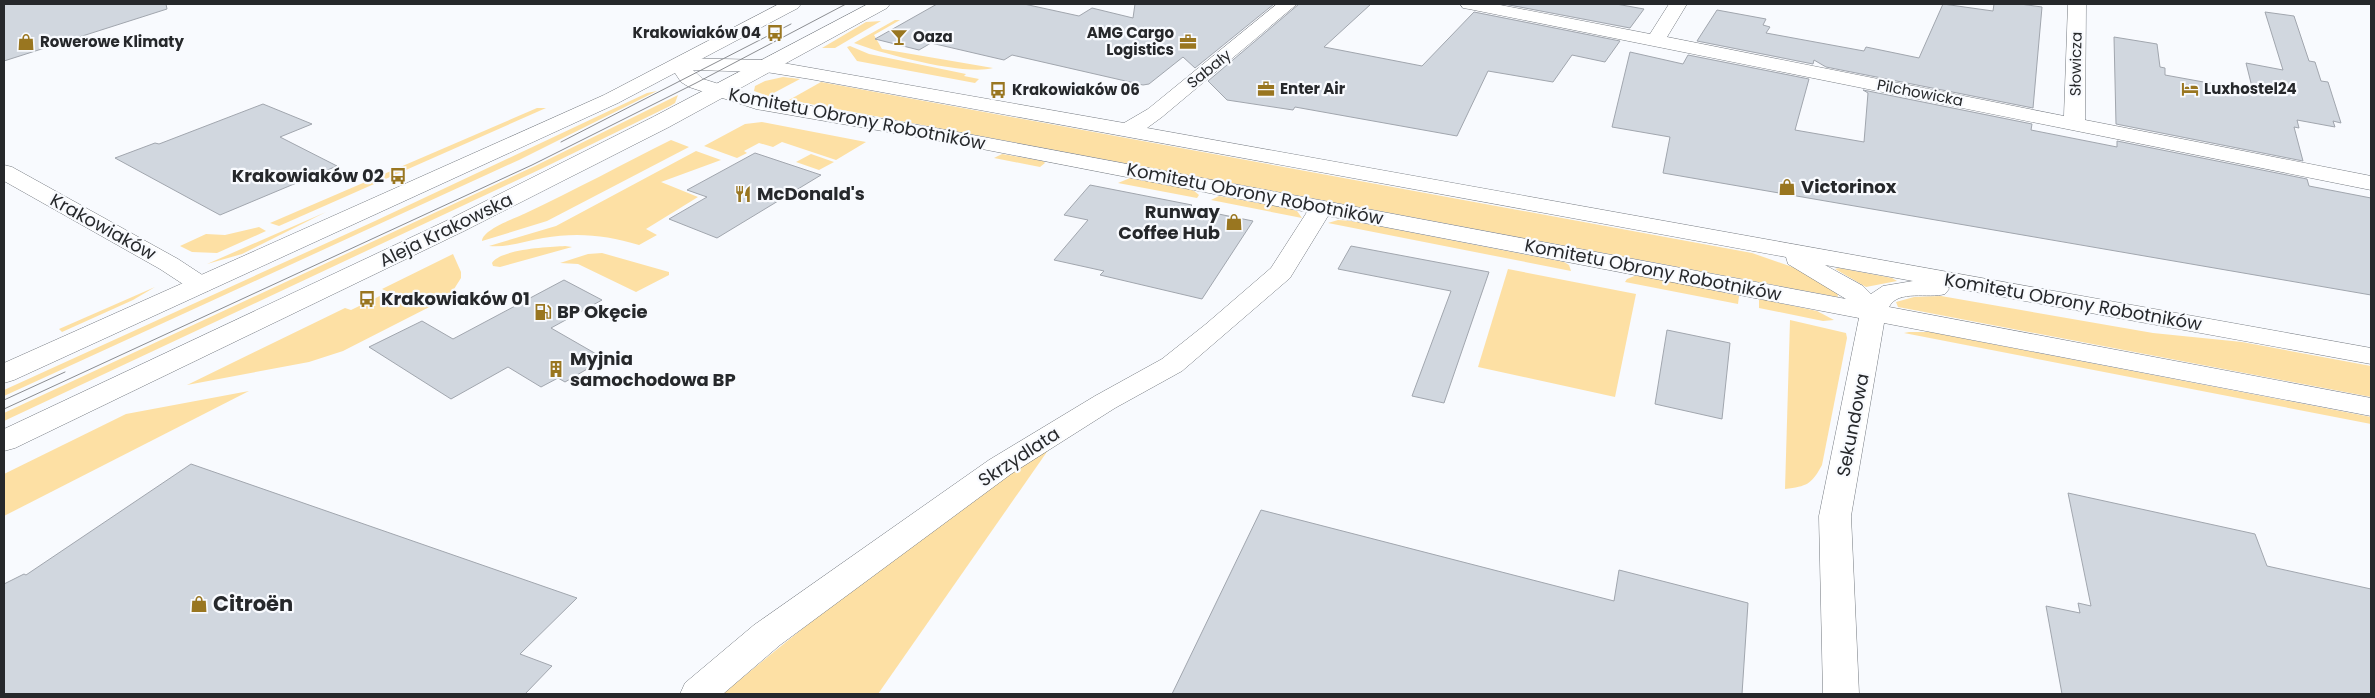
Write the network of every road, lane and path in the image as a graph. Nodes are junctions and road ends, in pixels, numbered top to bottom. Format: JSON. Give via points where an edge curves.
{"nodes":[{"id":1,"x":792,"y":4,"type":"edge"},
{"id":2,"x":881,"y":4,"type":"edge"},
{"id":3,"x":1288,"y":4,"type":"edge"},
{"id":4,"x":1469,"y":4,"type":"edge"},
{"id":5,"x":1678,"y":4,"type":"edge"},
{"id":6,"x":2077,"y":4,"type":"edge"},
{"id":7,"x":1655,"y":41,"type":"junction"},
{"id":8,"x":679,"y":64,"type":"junction"},
{"id":9,"x":766,"y":66,"type":"junction"},
{"id":10,"x":718,"y":92,"type":"junction"},
{"id":11,"x":2074,"y":124,"type":"junction"},
{"id":12,"x":1127,"y":131,"type":"junction"},
{"id":13,"x":4,"y":172,"type":"edge"},
{"id":14,"x":2371,"y":183,"type":"edge"},
{"id":15,"x":1322,"y":207,"type":"junction"},
{"id":16,"x":1775,"y":248,"type":"junction"},
{"id":17,"x":201,"y":285,"type":"junction"},
{"id":18,"x":2020,"y":292,"type":"junction"},
{"id":19,"x":1873,"y":312,"type":"junction"},
{"id":20,"x":2371,"y":356,"type":"edge"},
{"id":21,"x":4,"y":374,"type":"edge"},
{"id":22,"x":2371,"y":407,"type":"edge"},
{"id":23,"x":4,"y":441,"type":"edge"},
{"id":24,"x":698,"y":694,"type":"edge"},
{"id":25,"x":1841,"y":694,"type":"edge"}],
"edges":[{"from":1,"to":8,"type":"street"},
{"from":2,"to":9,"type":"street","name":"Aleja Krakowska"},
{"from":3,"to":12,"type":"street","name":"Sabały","via":[[1158,110]]},
{"from":4,"to":7,"type":"street","name":"Pilchowicka"},
{"from":5,"to":7,"type":"street"},
{"from":6,"to":11,"type":"street","name":"Słowicza"},
{"from":7,"to":11,"type":"street","name":"Pilchowicka"},
{"from":8,"to":9,"type":"street","name":"Komitetu Obrony Robotników"},
{"from":8,"to":10,"type":"street","name":"Komitetu Obrony Robotników","via":[[688,78]]},
{"from":8,"to":17,"type":"street","via":[[611,99]]},
{"from":9,"to":10,"type":"street","name":"Aleja Krakowska"},
{"from":9,"to":12,"type":"street","name":"Komitetu Obrony Robotników"},
{"from":10,"to":15,"type":"street","name":"Komitetu Obrony Robotników","via":[[766,105]]},
{"from":10,"to":23,"type":"street","name":"Aleja Krakowska","via":[[455,226]]},
{"from":11,"to":14,"type":"street","name":"Pilchowicka"},
{"from":12,"to":16,"type":"street","name":"Komitetu Obrony Robotników"},
{"from":13,"to":17,"type":"street","name":"Krakowiaków"},
{"from":15,"to":19,"type":"street","name":"Komitetu Obrony Robotników"},
{"from":15,"to":24,"type":"street","name":"Skrzydlata","via":[[1281,273],[1209,336],[1172,364],[1000,466],[767,635]]},
{"from":16,"to":18,"type":"street","name":"Komitetu Obrony Robotników"},
{"from":16,"to":19,"type":"street","name":"Komitetu Obrony Robotników","via":[[1854,292]]},
{"from":17,"to":21,"type":"street"},
{"from":18,"to":19,"type":"street","via":[[1899,290],[1882,297]]},
{"from":18,"to":20,"type":"street","name":"Komitetu Obrony Robotników"},
{"from":19,"to":22,"type":"street","name":"Komitetu Obrony Robotników"},
{"from":19,"to":25,"type":"street","name":"Sekundowa","via":[[1835,516]]}]}
